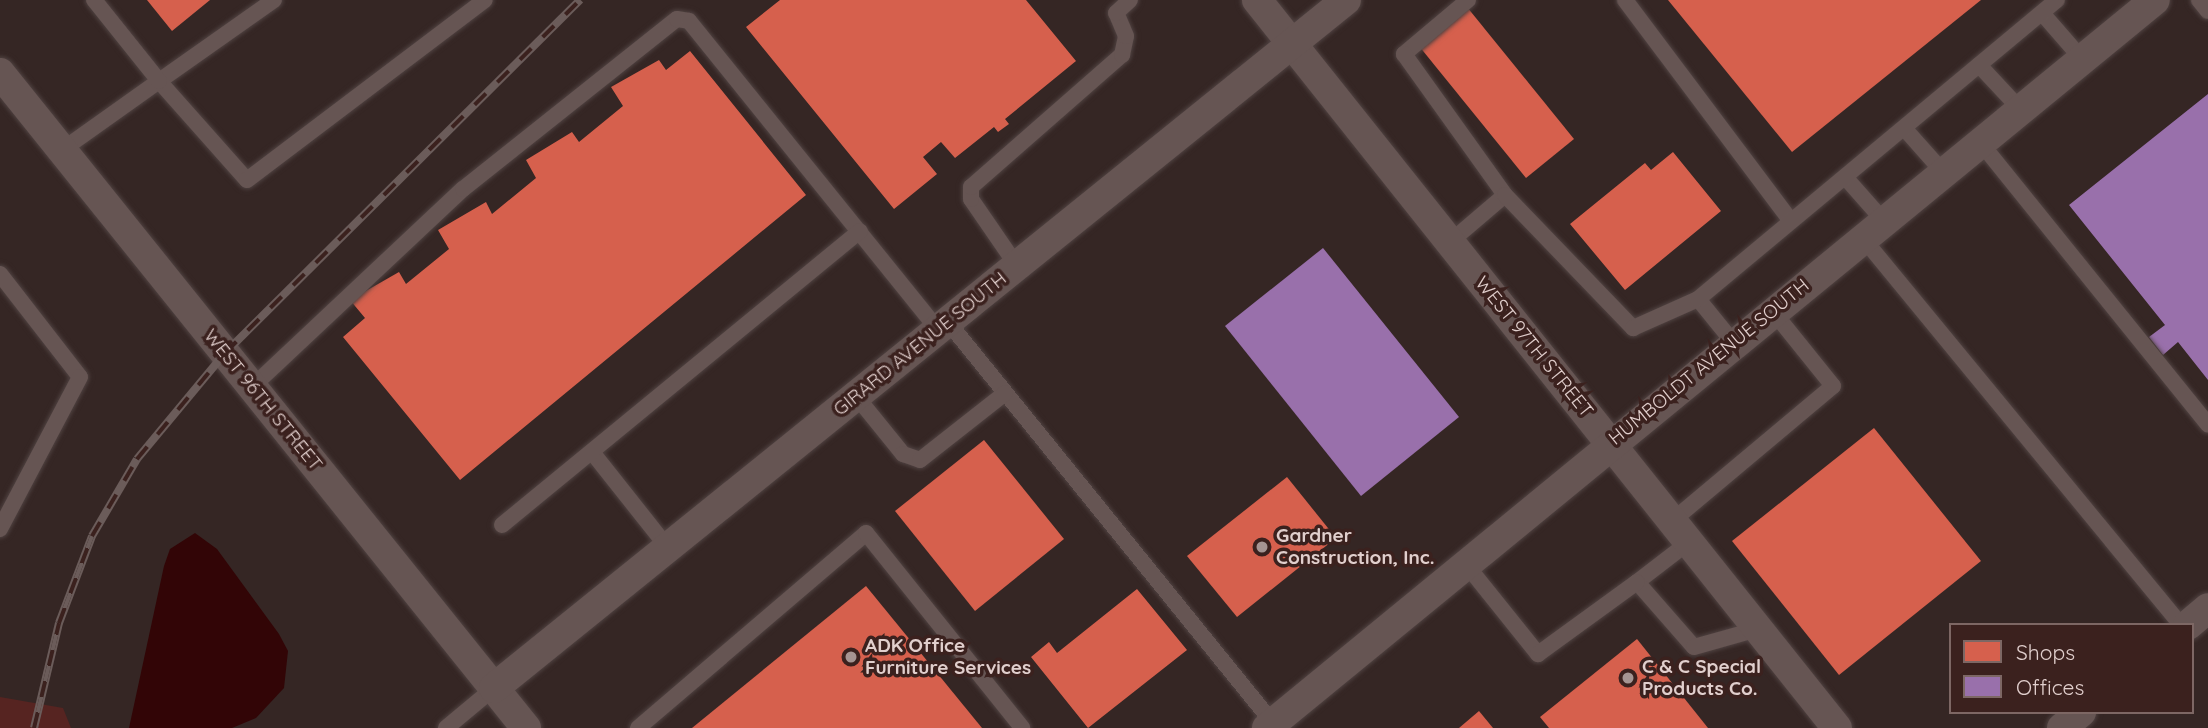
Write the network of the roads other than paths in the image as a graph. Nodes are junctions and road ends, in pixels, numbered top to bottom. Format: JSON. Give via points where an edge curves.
{"nodes":[{"id":1,"x":94,"y":0,"type":"edge"},
{"id":2,"x":274,"y":0,"type":"edge"},
{"id":3,"x":485,"y":0,"type":"edge"},
{"id":4,"x":1130,"y":0,"type":"edge"},
{"id":5,"x":1257,"y":0,"type":"edge"},
{"id":6,"x":1346,"y":0,"type":"edge"},
{"id":7,"x":1468,"y":0,"type":"edge"},
{"id":8,"x":1625,"y":0,"type":"edge"},
{"id":9,"x":2057,"y":0,"type":"edge"},
{"id":10,"x":2155,"y":0,"type":"edge"},
{"id":11,"x":2199,"y":0,"type":"edge"},
{"id":12,"x":1110,"y":6,"type":"edge"},
{"id":13,"x":2208,"y":11,"type":"edge"},
{"id":14,"x":2042,"y":12,"type":"junction"},
{"id":15,"x":1292,"y":44,"type":"junction"},
{"id":16,"x":2082,"y":59,"type":"junction"},
{"id":17,"x":1979,"y":65,"type":"junction"},
{"id":18,"x":0,"y":73,"type":"edge"},
{"id":19,"x":159,"y":81,"type":"junction"},
{"id":20,"x":2020,"y":109,"type":"junction"},
{"id":21,"x":1903,"y":128,"type":"junction"},
{"id":22,"x":1980,"y":142,"type":"junction"},
{"id":23,"x":62,"y":150,"type":"junction"},
{"id":24,"x":1943,"y":172,"type":"junction"},
{"id":25,"x":1845,"y":177,"type":"junction"},
{"id":26,"x":1505,"y":195,"type":"junction"},
{"id":27,"x":1791,"y":221,"type":"junction"},
{"id":28,"x":1873,"y":229,"type":"junction"},
{"id":29,"x":860,"y":232,"type":"junction"},
{"id":30,"x":1450,"y":242,"type":"junction"},
{"id":31,"x":1017,"y":266,"type":"junction"},
{"id":32,"x":0,"y":274,"type":"edge"},
{"id":33,"x":1698,"y":299,"type":"junction"},
{"id":34,"x":1772,"y":310,"type":"junction"},
{"id":35,"x":943,"y":326,"type":"junction"},
{"id":36,"x":1733,"y":342,"type":"junction"},
{"id":37,"x":252,"y":387,"type":"junction"},
{"id":38,"x":1005,"y":393,"type":"junction"},
{"id":39,"x":856,"y":396,"type":"junction"},
{"id":40,"x":2208,"y":425,"type":"edge"},
{"id":41,"x":1610,"y":442,"type":"junction"},
{"id":42,"x":592,"y":452,"type":"junction"},
{"id":43,"x":502,"y":525,"type":"dead end"},
{"id":44,"x":0,"y":529,"type":"edge"},
{"id":45,"x":1680,"y":531,"type":"junction"},
{"id":46,"x":668,"y":548,"type":"junction"},
{"id":47,"x":1465,"y":563,"type":"junction"},
{"id":48,"x":1637,"y":582,"type":"junction"},
{"id":49,"x":2208,"y":608,"type":"edge"},
{"id":50,"x":2179,"y":623,"type":"edge"},
{"id":51,"x":2190,"y":623,"type":"edge"},
{"id":52,"x":1758,"y":629,"type":"junction"},
{"id":53,"x":494,"y":688,"type":"junction"},
{"id":54,"x":2079,"y":714,"type":"edge"},
{"id":55,"x":1270,"y":725,"type":"edge"},
{"id":56,"x":446,"y":728,"type":"edge"},
{"id":57,"x":526,"y":728,"type":"edge"},
{"id":58,"x":638,"y":728,"type":"edge"},
{"id":59,"x":1021,"y":728,"type":"edge"},
{"id":60,"x":1837,"y":728,"type":"edge"},
{"id":61,"x":2062,"y":728,"type":"edge"}],
"edges":[{"from":1,"to":19,"type":"lane"},
{"from":2,"to":19,"type":"lane"},
{"from":3,"to":19,"type":"lane","via":[[247,180]]},
{"from":4,"to":12,"type":"lane"},
{"from":5,"to":15,"type":"street","name":"WEST 97TH STREET"},
{"from":6,"to":15,"type":"street","name":"GIRARD AVENUE SOUTH"},
{"from":7,"to":26,"type":"lane","via":[[1404,54]]},
{"from":8,"to":27,"type":"lane"},
{"from":9,"to":14,"type":"lane"},
{"from":10,"to":16,"type":"street","name":"HUMBOLDT AVENUE SOUTH"},
{"from":11,"to":13,"type":"lane"},
{"from":12,"to":31,"type":"lane","via":[[1126,36],[1122,55],[971,187],[971,199]]},
{"from":14,"to":16,"type":"lane"},
{"from":14,"to":17,"type":"lane"},
{"from":15,"to":30,"type":"street","name":"WEST 97TH STREET"},
{"from":15,"to":31,"type":"street","name":"GIRARD AVENUE SOUTH"},
{"from":16,"to":20,"type":"street","name":"HUMBOLDT AVENUE SOUTH"},
{"from":17,"to":20,"type":"lane"},
{"from":17,"to":21,"type":"lane"},
{"from":18,"to":23,"type":"street","name":"WEST 96TH STREET"},
{"from":19,"to":23,"type":"lane"},
{"from":20,"to":22,"type":"street","name":"HUMBOLDT AVENUE SOUTH"},
{"from":21,"to":24,"type":"lane"},
{"from":21,"to":25,"type":"lane"},
{"from":22,"to":24,"type":"street","name":"HUMBOLDT AVENUE SOUTH"},
{"from":22,"to":40,"type":"lane"},
{"from":23,"to":37,"type":"street","name":"WEST 96TH STREET"},
{"from":24,"to":28,"type":"street","name":"HUMBOLDT AVENUE SOUTH"},
{"from":25,"to":27,"type":"lane"},
{"from":25,"to":28,"type":"lane"},
{"from":26,"to":30,"type":"lane"},
{"from":26,"to":33,"type":"lane","via":[[1633,328]]},
{"from":27,"to":33,"type":"lane"},
{"from":28,"to":34,"type":"street","name":"HUMBOLDT AVENUE SOUTH"},
{"from":28,"to":50,"type":"lane"},
{"from":29,"to":35,"type":"lane"},
{"from":29,"to":37,"type":"lane","via":[[690,21],[677,19],[463,190]]},
{"from":29,"to":42,"type":"lane"},
{"from":30,"to":41,"type":"street","name":"WEST 97TH STREET"},
{"from":31,"to":35,"type":"street","name":"GIRARD AVENUE SOUTH"},
{"from":32,"to":44,"type":"lane","via":[[80,377]]},
{"from":33,"to":36,"type":"lane"},
{"from":34,"to":36,"type":"street","name":"HUMBOLDT AVENUE SOUTH"},
{"from":34,"to":45,"type":"lane","via":[[1833,386]]},
{"from":35,"to":38,"type":"lane"},
{"from":35,"to":39,"type":"street","name":"GIRARD AVENUE SOUTH"},
{"from":36,"to":41,"type":"street","name":"HUMBOLDT AVENUE SOUTH"},
{"from":37,"to":53,"type":"street","name":"WEST 96TH STREET"},
{"from":38,"to":39,"type":"lane","via":[[920,460],[903,454]]},
{"from":38,"to":55,"type":"lane"},
{"from":39,"to":46,"type":"street","name":"GIRARD AVENUE SOUTH"},
{"from":41,"to":45,"type":"street","name":"WEST 97TH STREET"},
{"from":41,"to":47,"type":"street","name":"HUMBOLDT AVENUE SOUTH"},
{"from":42,"to":43,"type":"lane"},
{"from":42,"to":46,"type":"lane"},
{"from":45,"to":48,"type":"lane"},
{"from":45,"to":52,"type":"street","name":"WEST 97TH STREET"},
{"from":46,"to":53,"type":"street","name":"GIRARD AVENUE SOUTH"},
{"from":47,"to":48,"type":"lane","via":[[1538,654]]},
{"from":47,"to":55,"type":"street","name":"HUMBOLDT AVENUE SOUTH"},
{"from":48,"to":52,"type":"lane","via":[[1694,648]]},
{"from":49,"to":51,"type":"street"},
{"from":52,"to":60,"type":"street","name":"WEST 97TH STREET"},
{"from":53,"to":56,"type":"lane"},
{"from":53,"to":57,"type":"street","name":"WEST 96TH STREET"},
{"from":54,"to":61,"type":"street"},
{"from":58,"to":59,"type":"lane","via":[[866,533]]}]}
